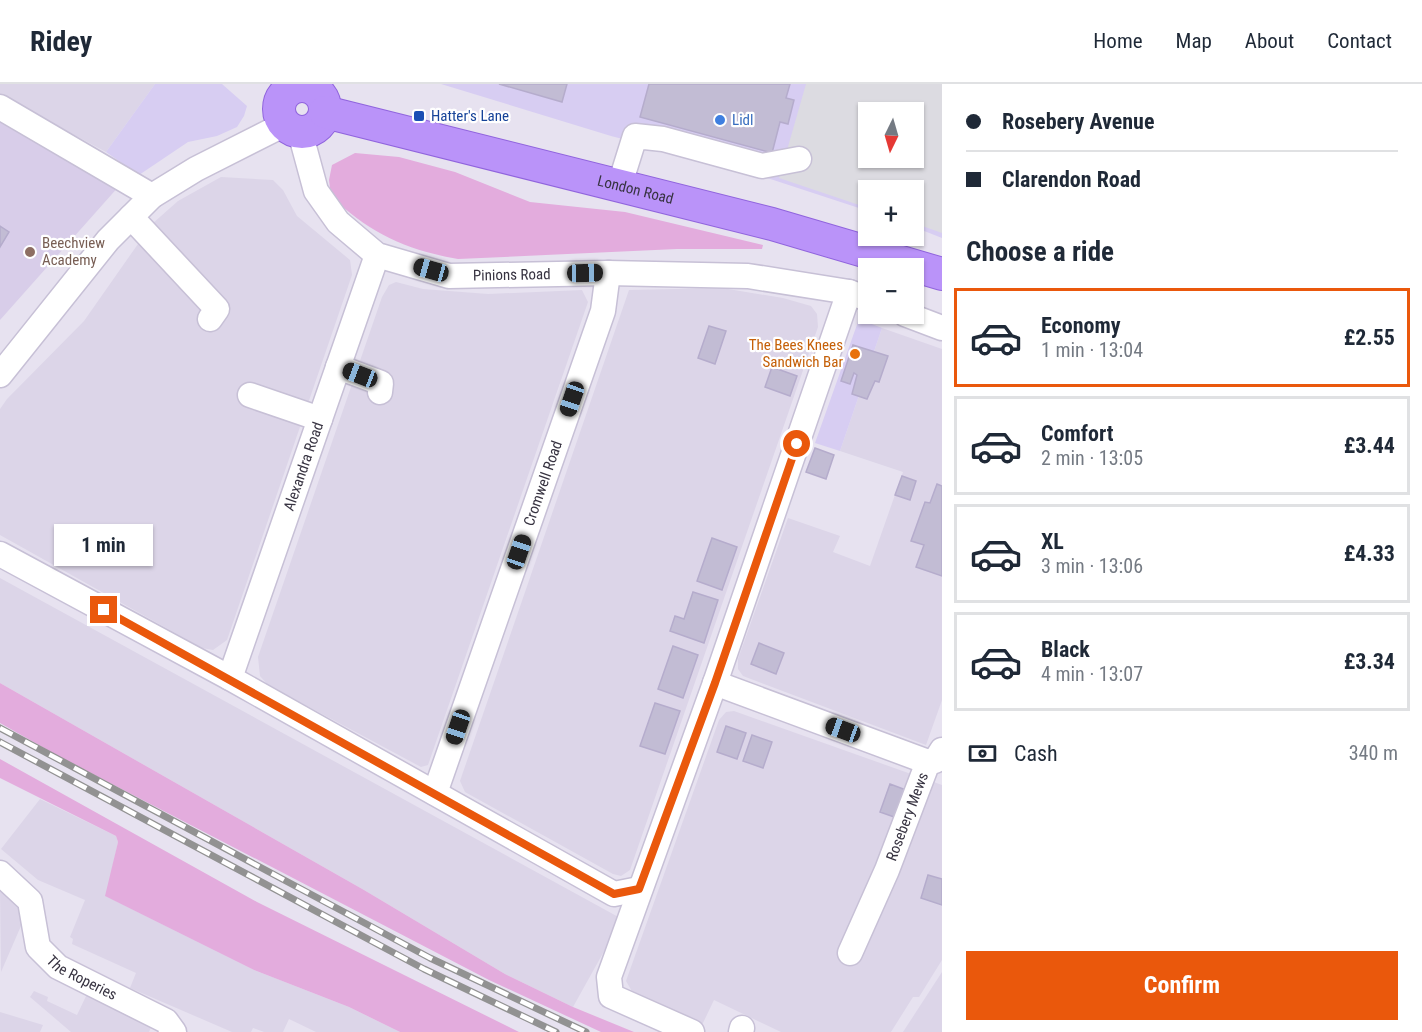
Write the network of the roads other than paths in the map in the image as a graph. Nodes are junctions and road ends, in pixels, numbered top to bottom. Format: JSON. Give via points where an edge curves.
{"nodes":[{"id":1,"x":302,"y":92,"type":"edge"},
{"id":2,"x":0,"y":107,"type":"edge"},
{"id":3,"x":292,"y":128,"type":"junction"},
{"id":4,"x":799,"y":159,"type":"dead end"},
{"id":5,"x":620,"y":184,"type":"junction"},
{"id":6,"x":152,"y":196,"type":"junction"},
{"id":7,"x":131,"y":217,"type":"junction"},
{"id":8,"x":377,"y":255,"type":"junction"},
{"id":9,"x":608,"y":273,"type":"junction"},
{"id":10,"x":942,"y":274,"type":"edge"},
{"id":11,"x":858,"y":296,"type":"edge"},
{"id":12,"x":858,"y":299,"type":"edge"},
{"id":13,"x":210,"y":319,"type":"dead end"},
{"id":14,"x":924,"y":321,"type":"edge"},
{"id":15,"x":942,"y":328,"type":"edge"},
{"id":16,"x":338,"y":367,"type":"junction"},
{"id":17,"x":0,"y":375,"type":"edge"},
{"id":18,"x":380,"y":392,"type":"dead end"},
{"id":19,"x":250,"y":395,"type":"dead end"},
{"id":20,"x":320,"y":419,"type":"junction"},
{"id":21,"x":0,"y":554,"type":"edge"},
{"id":22,"x":230,"y":678,"type":"junction"},
{"id":23,"x":715,"y":683,"type":"junction"},
{"id":24,"x":935,"y":756,"type":"edge"},
{"id":25,"x":435,"y":793,"type":"junction"},
{"id":26,"x":0,"y":873,"type":"edge"},
{"id":27,"x":639,"y":889,"type":"junction"},
{"id":28,"x":850,"y":953,"type":"dead end"},
{"id":29,"x":174,"y":1032,"type":"edge"},
{"id":30,"x":692,"y":1032,"type":"edge"}],
"edges":[{"from":1,"to":3,"type":"main road","via":[[279,108]]},
{"from":1,"to":3,"type":"main road","via":[[321,123],[312,130]]},
{"from":1,"to":5,"type":"main road","name":"London Road"},
{"from":2,"to":6,"type":"street"},
{"from":3,"to":6,"type":"street","via":[[196,169]]},
{"from":3,"to":8,"type":"street","name":"Pinions Road","via":[[316,191],[338,222]]},
{"from":4,"to":5,"type":"street","via":[[762,166],[663,139],[635,136]]},
{"from":5,"to":10,"type":"main road","name":"London Road"},
{"from":6,"to":7,"type":"street"},
{"from":7,"to":13,"type":"street","via":[[217,309]]},
{"from":7,"to":17,"type":"street","via":[[108,240]]},
{"from":8,"to":9,"type":"street","name":"Pinions Road","via":[[449,276]]},
{"from":8,"to":16,"type":"street","name":"Alexandra Road"},
{"from":9,"to":11,"type":"street","name":"Pinions Road","via":[[748,276]]},
{"from":9,"to":25,"type":"street","name":"Cromwell Road","via":[[603,311]]},
{"from":12,"to":23,"type":"street"},
{"from":14,"to":15,"type":"street"},
{"from":16,"to":18,"type":"street","via":[[381,383]]},
{"from":16,"to":20,"type":"street","name":"Alexandra Road"},
{"from":19,"to":20,"type":"street"},
{"from":20,"to":22,"type":"street","name":"Alexandra Road"},
{"from":21,"to":22,"type":"street"},
{"from":22,"to":25,"type":"street"},
{"from":23,"to":24,"type":"street"},
{"from":23,"to":27,"type":"street"},
{"from":24,"to":28,"type":"street","name":"Rosebery Mews"},
{"from":25,"to":27,"type":"street","via":[[614,894]]},
{"from":26,"to":29,"type":"street","name":"The Roperies","via":[[30,901],[38,947],[58,967],[166,1022]]},
{"from":27,"to":30,"type":"street","via":[[609,977],[611,996]]}]}
